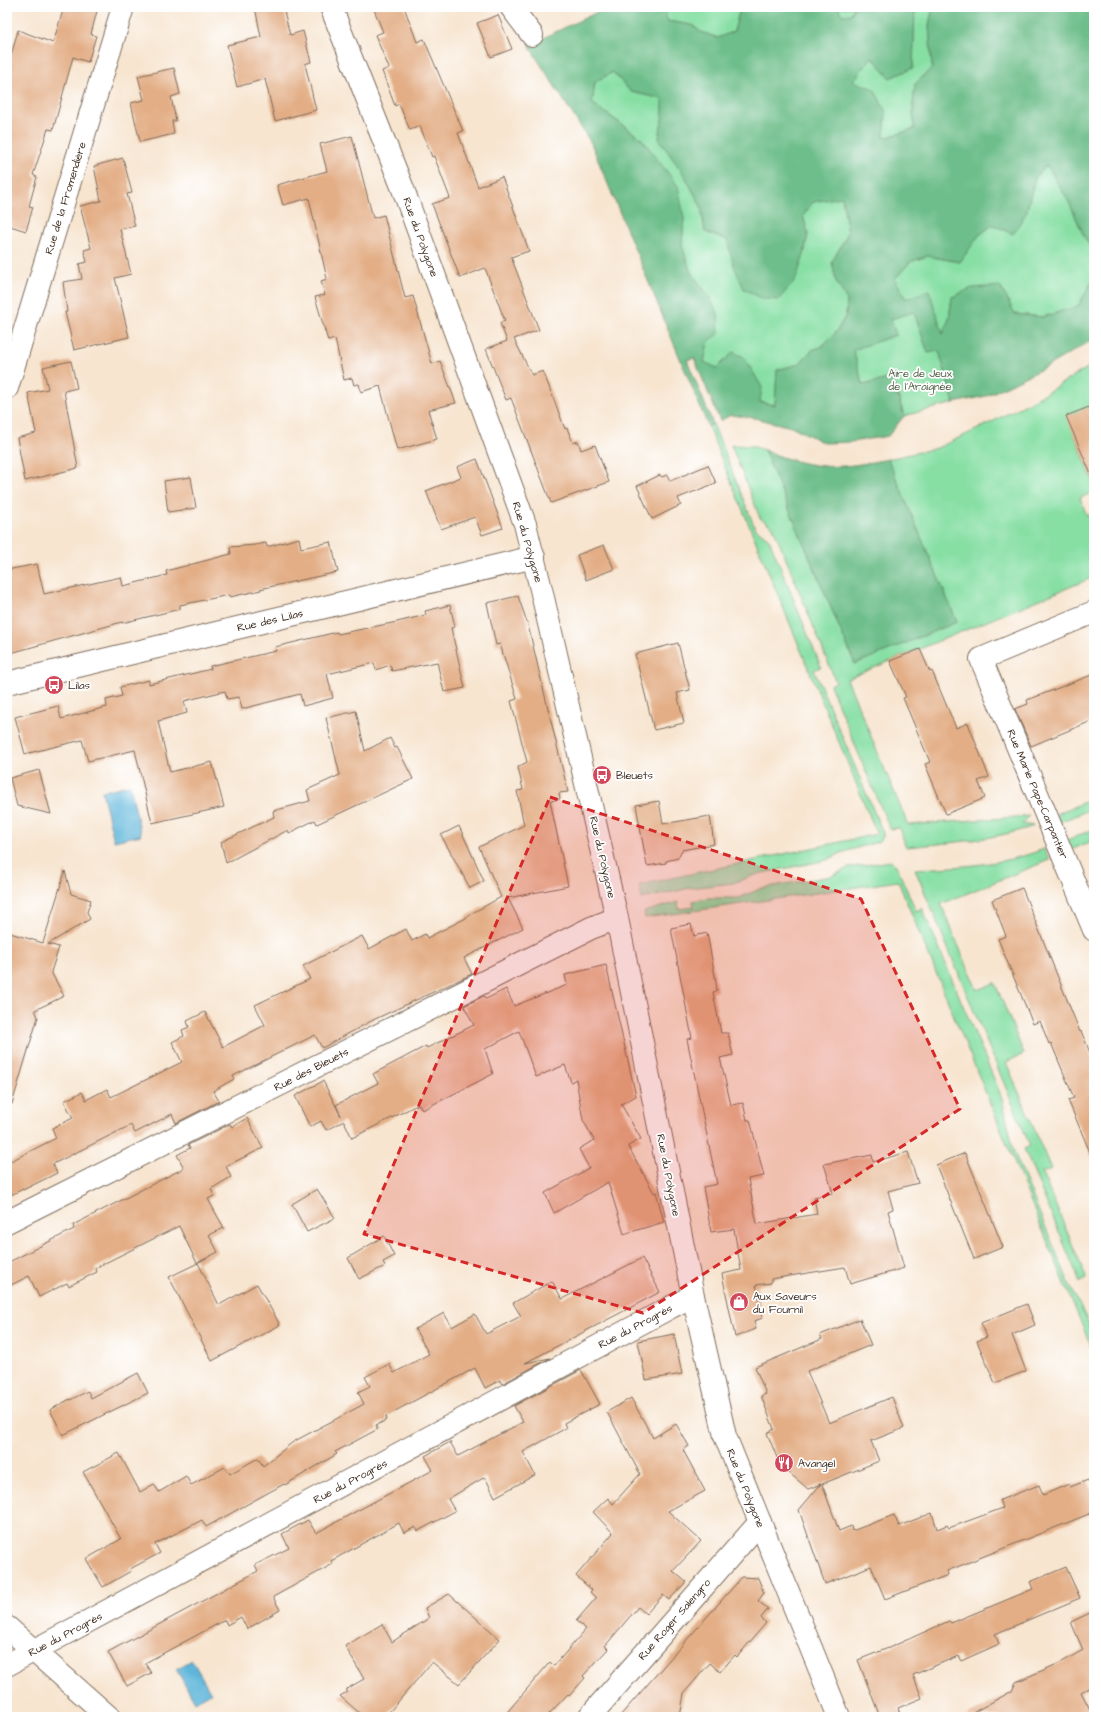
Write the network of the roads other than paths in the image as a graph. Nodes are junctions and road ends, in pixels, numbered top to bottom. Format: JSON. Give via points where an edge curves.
{"nodes":[{"id":1,"x":123,"y":7,"type":"edge"},
{"id":2,"x":331,"y":7,"type":"edge"},
{"id":3,"x":511,"y":7,"type":"edge"},
{"id":4,"x":532,"y":35,"type":"dead end"},
{"id":5,"x":7,"y":388,"type":"edge"},
{"id":6,"x":534,"y":557,"type":"junction"},
{"id":7,"x":1094,"y":612,"type":"edge"},
{"id":8,"x":7,"y":682,"type":"edge"},
{"id":9,"x":617,"y":918,"type":"junction"},
{"id":10,"x":1094,"y":930,"type":"edge"},
{"id":11,"x":7,"y":1222,"type":"edge"},
{"id":12,"x":693,"y":1296,"type":"junction"},
{"id":13,"x":760,"y":1522,"type":"junction"},
{"id":14,"x":7,"y":1627,"type":"edge"},
{"id":15,"x":33,"y":1651,"type":"junction"},
{"id":16,"x":7,"y":1665,"type":"edge"},
{"id":17,"x":109,"y":1717,"type":"edge"},
{"id":18,"x":589,"y":1717,"type":"edge"},
{"id":19,"x":839,"y":1717,"type":"edge"}],
"edges":[{"from":1,"to":5,"type":"street","name":"Rue de la Fromendière"},
{"from":2,"to":6,"type":"street","name":"Rue du Polygone","via":[[406,196],[487,416]]},
{"from":3,"to":4,"type":"street"},
{"from":6,"to":8,"type":"street","name":"Rue des Lilas"},
{"from":6,"to":9,"type":"street","name":"Rue du Polygone"},
{"from":7,"to":10,"type":"street","name":"Rue Marie Pape-Carpantier","via":[[981,659]]},
{"from":9,"to":11,"type":"street","name":"Rue des Bleuets","via":[[591,928]]},
{"from":9,"to":12,"type":"street","name":"Rue du Polygone"},
{"from":12,"to":13,"type":"street","name":"Rue du Polygone","via":[[725,1436]]},
{"from":12,"to":15,"type":"street","name":"Rue du Progrès"},
{"from":13,"to":18,"type":"street","name":"Rue Roger Salengro"},
{"from":13,"to":19,"type":"street","name":"Rue du Polygone"},
{"from":14,"to":15,"type":"street"},
{"from":15,"to":16,"type":"street","name":"Rue du Progrès"},
{"from":15,"to":17,"type":"street"}]}
